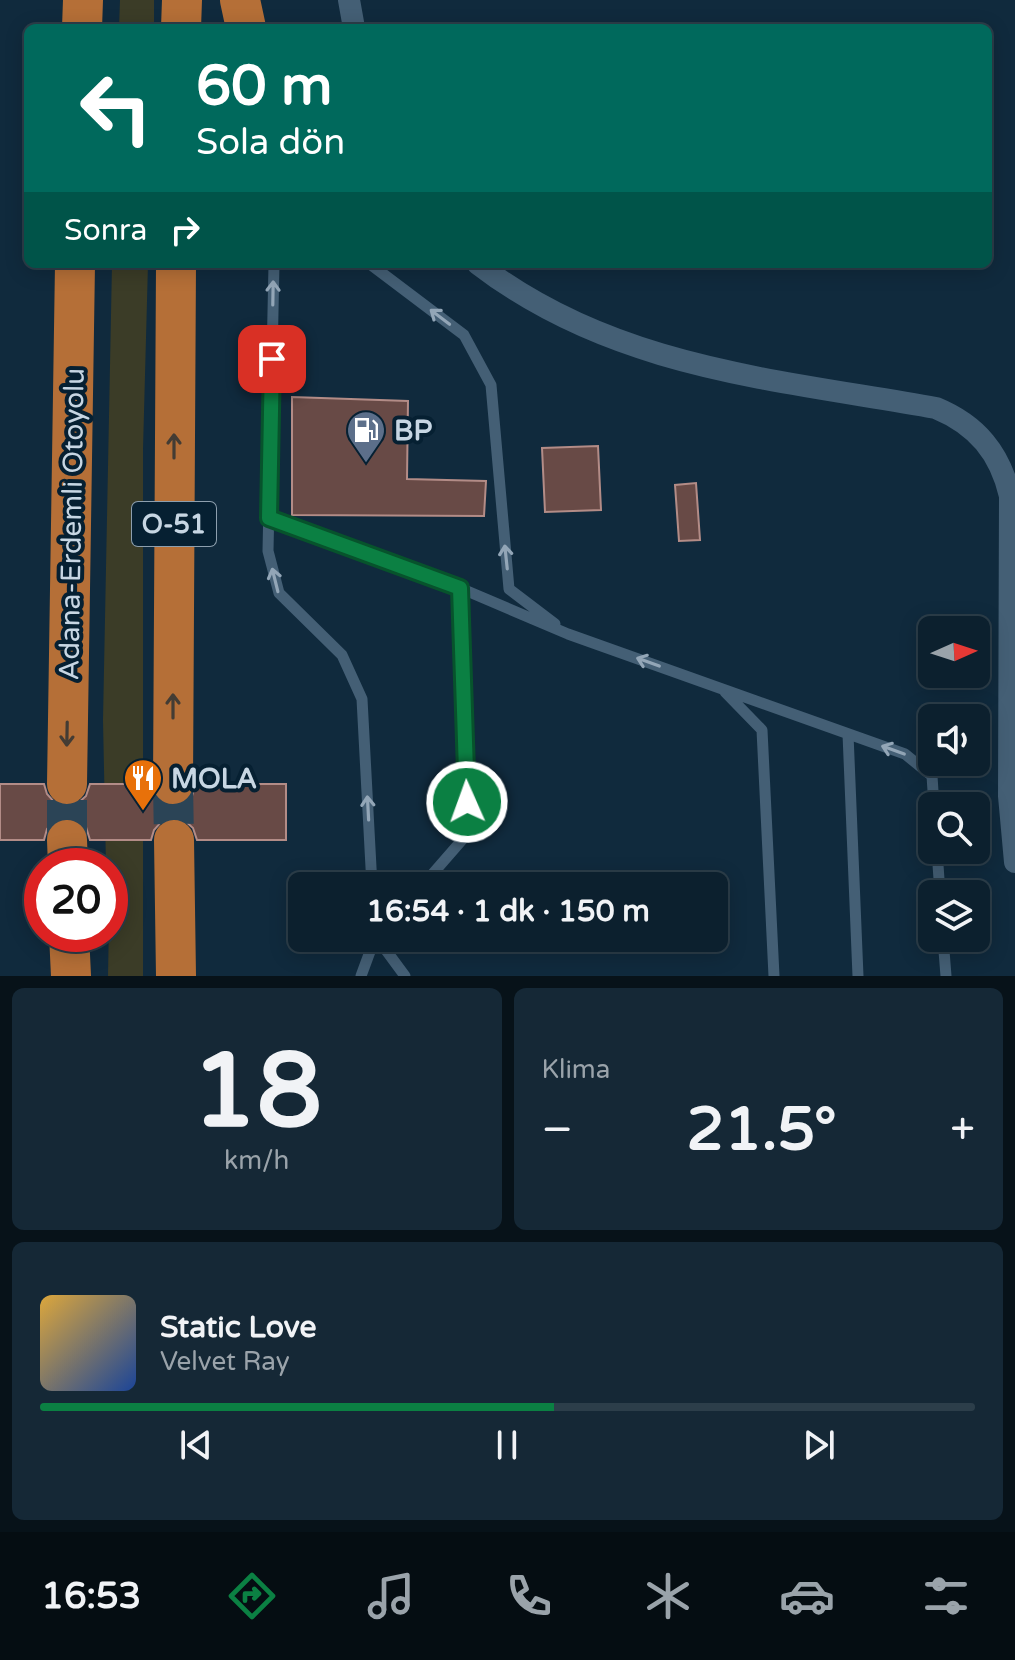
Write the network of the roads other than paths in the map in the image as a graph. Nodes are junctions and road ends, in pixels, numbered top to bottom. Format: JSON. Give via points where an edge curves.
{"nodes":[{"id":1,"x":83,"y":0,"type":"edge"},
{"id":2,"x":182,"y":0,"type":"edge"},
{"id":3,"x":240,"y":0,"type":"edge"},
{"id":4,"x":349,"y":0,"type":"edge"},
{"id":5,"x":82,"y":24,"type":"edge"},
{"id":6,"x":181,"y":24,"type":"edge"},
{"id":7,"x":245,"y":24,"type":"edge"},
{"id":8,"x":353,"y":24,"type":"edge"},
{"id":9,"x":75,"y":268,"type":"edge"},
{"id":10,"x":176,"y":268,"type":"edge"},
{"id":11,"x":274,"y":268,"type":"edge"},
{"id":12,"x":375,"y":268,"type":"edge"},
{"id":13,"x":484,"y":268,"type":"edge"},
{"id":14,"x":269,"y":518,"type":"junction"},
{"id":15,"x":460,"y":588,"type":"junction"},
{"id":16,"x":568,"y":634,"type":"junction"},
{"id":17,"x":722,"y":689,"type":"junction"},
{"id":18,"x":1012,"y":698,"type":"edge"},
{"id":19,"x":848,"y":734,"type":"junction"},
{"id":20,"x":67,"y":784,"type":"tunnel mouth"},
{"id":21,"x":173,"y":784,"type":"tunnel mouth"},
{"id":22,"x":933,"y":792,"type":"edge"},
{"id":23,"x":174,"y":840,"type":"tunnel mouth"},
{"id":24,"x":1015,"y":862,"type":"edge"},
{"id":25,"x":371,"y":872,"type":"edge"},
{"id":26,"x":434,"y":872,"type":"edge"},
{"id":27,"x":70,"y":952,"type":"edge"},
{"id":28,"x":370,"y":952,"type":"edge"},
{"id":29,"x":374,"y":952,"type":"edge"},
{"id":30,"x":387,"y":952,"type":"edge"},
{"id":31,"x":944,"y":952,"type":"edge"},
{"id":32,"x":71,"y":976,"type":"edge"},
{"id":33,"x":176,"y":976,"type":"edge"},
{"id":34,"x":361,"y":976,"type":"edge"},
{"id":35,"x":371,"y":976,"type":"edge"},
{"id":36,"x":405,"y":976,"type":"edge"},
{"id":37,"x":774,"y":976,"type":"edge"},
{"id":38,"x":858,"y":976,"type":"edge"},
{"id":39,"x":946,"y":976,"type":"edge"}],
"edges":[{"from":1,"to":5,"type":"highway"},
{"from":2,"to":6,"type":"highway"},
{"from":3,"to":7,"type":"highway"},
{"from":4,"to":8,"type":"street"},
{"from":9,"to":20,"type":"highway","name":"Adana-Erdemli Otoyolu","one_way":true},
{"from":21,"to":10,"type":"highway","number":"O-51","one_way":true},
{"from":14,"to":11,"type":"lane","one_way":true},
{"from":16,"to":12,"type":"lane","one_way":true,"via":[[509,589],[491,385],[464,335]]},
{"from":13,"to":18,"type":"street","via":[[552,312],[626,345],[701,366],[936,408],[973,428],[998,459],[1010,496]]},
{"from":14,"to":15,"type":"lane"},
{"from":25,"to":14,"type":"lane","one_way":true,"via":[[362,699],[342,655],[279,593],[268,551]]},
{"from":15,"to":16,"type":"lane"},
{"from":15,"to":26,"type":"lane","via":[[469,832]]},
{"from":17,"to":16,"type":"lane","one_way":true},
{"from":17,"to":19,"type":"lane"},
{"from":17,"to":37,"type":"lane","via":[[762,730]]},
{"from":18,"to":24,"type":"street","via":[[1009,796]]},
{"from":22,"to":19,"type":"lane","one_way":true,"via":[[932,776],[905,754]]},
{"from":19,"to":38,"type":"lane"},
{"from":23,"to":33,"type":"highway"},
{"from":27,"to":32,"type":"highway"},
{"from":28,"to":34,"type":"lane"},
{"from":29,"to":35,"type":"lane"},
{"from":30,"to":36,"type":"lane"},
{"from":31,"to":39,"type":"lane"}]}
